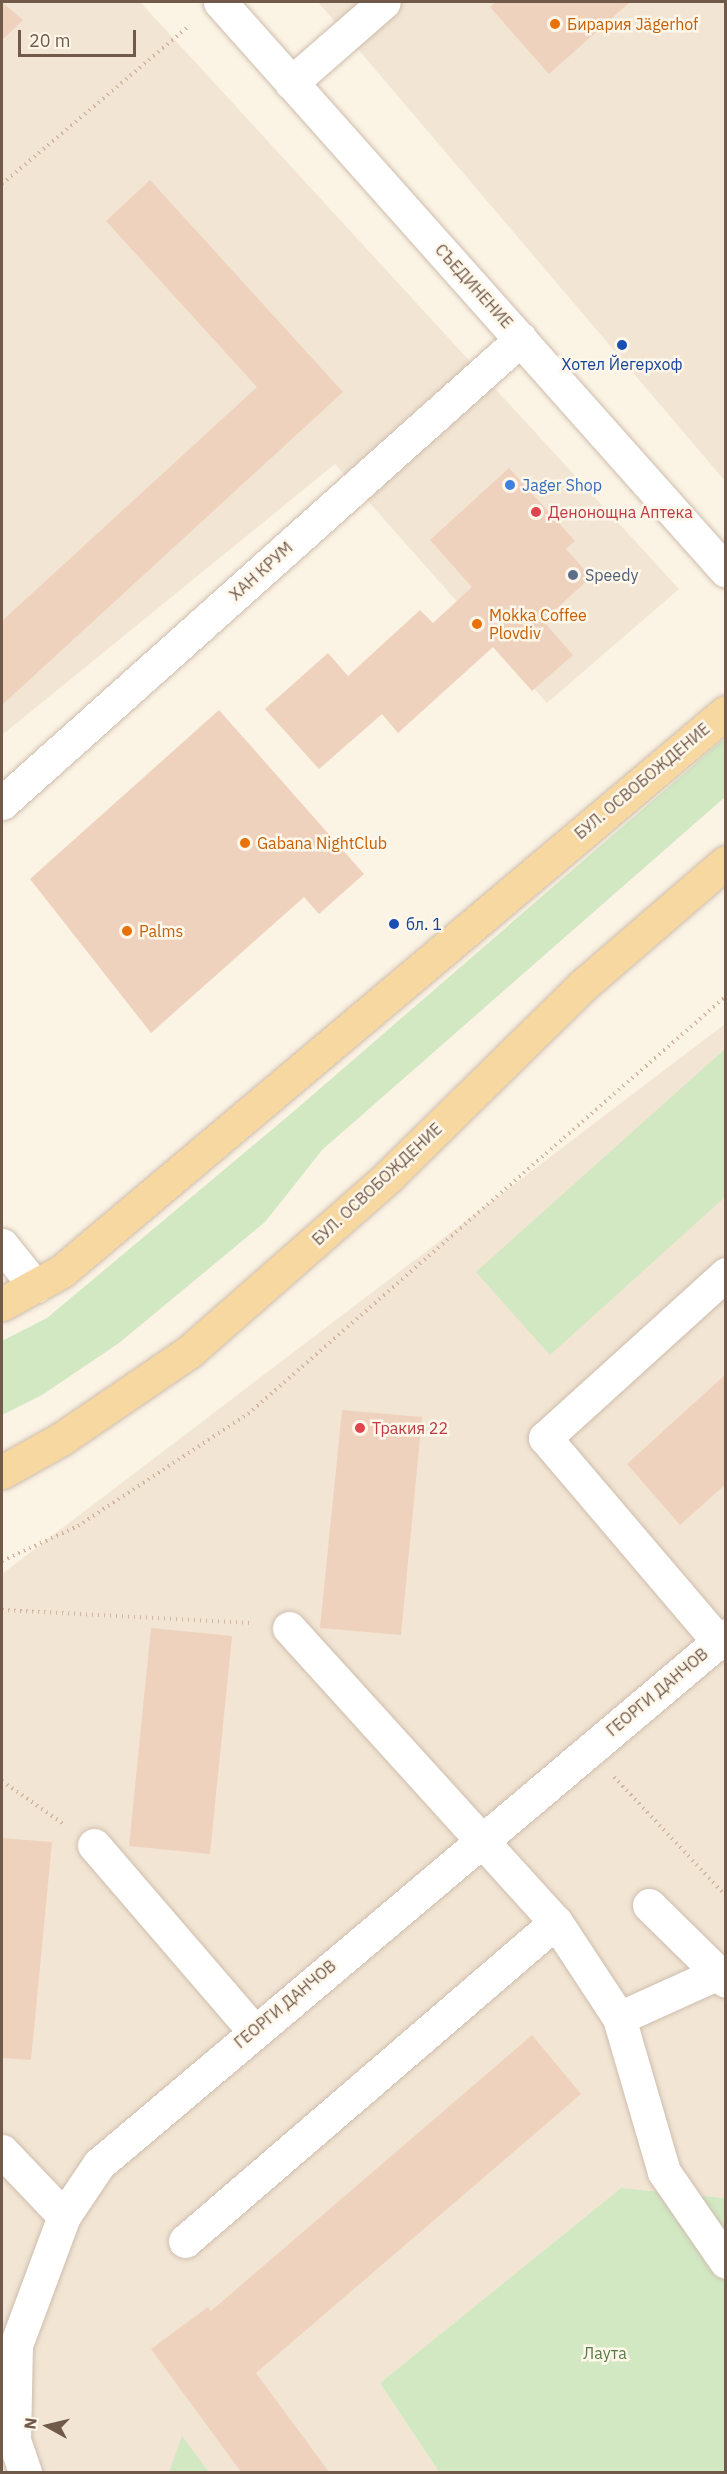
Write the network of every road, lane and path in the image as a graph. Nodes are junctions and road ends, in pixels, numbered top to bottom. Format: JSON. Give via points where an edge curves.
{"nodes":[{"id":1,"x":384,"y":2,"type":"edge"},
{"id":2,"x":210,"y":9,"type":"edge"},
{"id":3,"x":291,"y":83,"type":"junction"},
{"id":4,"x":2,"y":183,"type":"edge"},
{"id":5,"x":521,"y":339,"type":"junction"},
{"id":6,"x":726,"y":571,"type":"edge"},
{"id":7,"x":726,"y":712,"type":"edge"},
{"id":8,"x":2,"y":803,"type":"edge"},
{"id":9,"x":726,"y":862,"type":"edge"},
{"id":10,"x":726,"y":996,"type":"edge"},
{"id":11,"x":2,"y":1245,"type":"edge"},
{"id":12,"x":726,"y":1274,"type":"edge"},
{"id":13,"x":35,"y":1286,"type":"junction"},
{"id":14,"x":2,"y":1304,"type":"edge"},
{"id":15,"x":2,"y":1472,"type":"edge"},
{"id":16,"x":2,"y":1561,"type":"edge"},
{"id":17,"x":2,"y":1610,"type":"edge"},
{"id":18,"x":289,"y":1628,"type":"joint"},
{"id":19,"x":722,"y":1638,"type":"edge"},
{"id":20,"x":589,"y":1750,"type":"junction"},
{"id":21,"x":2,"y":1781,"type":"edge"},
{"id":22,"x":484,"y":1839,"type":"junction"},
{"id":23,"x":94,"y":1845,"type":"joint"},
{"id":24,"x":726,"y":1896,"type":"edge"},
{"id":25,"x":649,"y":1905,"type":"dead end"},
{"id":26,"x":556,"y":1922,"type":"junction"},
{"id":27,"x":722,"y":1977,"type":"edge"},
{"id":28,"x":619,"y":2018,"type":"junction"},
{"id":29,"x":253,"y":2030,"type":"junction"},
{"id":30,"x":2,"y":2151,"type":"edge"},
{"id":31,"x":64,"y":2217,"type":"junction"},
{"id":32,"x":184,"y":2241,"type":"dead end"},
{"id":33,"x":726,"y":2262,"type":"edge"},
{"id":34,"x":25,"y":2472,"type":"edge"}],
"edges":[{"from":1,"to":3,"type":"street"},
{"from":2,"to":3,"type":"street","name":"СЪЕДИНЕНИЕ"},
{"from":2,"to":4,"type":"path"},
{"from":3,"to":5,"type":"street","name":"СЪЕДИНЕНИЕ"},
{"from":5,"to":6,"type":"street","name":"СЪЕДИНЕНИЕ"},
{"from":5,"to":8,"type":"street","name":"ХАН КРУМ"},
{"from":7,"to":13,"type":"main road","name":"БУЛ. ОСВОБОЖДЕНИЕ","via":[[62,1271]]},
{"from":9,"to":15,"type":"main road","name":"БУЛ. ОСВОБОЖДЕНИЕ","via":[[581,987],[390,1175],[189,1351],[61,1439]]},
{"from":10,"to":16,"type":"path","via":[[248,1413],[78,1526]]},
{"from":11,"to":13,"type":"street"},
{"from":12,"to":19,"type":"street","via":[[545,1438]]},
{"from":13,"to":14,"type":"main road","name":"БУЛ. ОСВОБОЖДЕНИЕ"},
{"from":17,"to":18,"type":"path","via":[[286,1624]]},
{"from":18,"to":22,"type":"street"},
{"from":19,"to":20,"type":"street","name":"ГЕОРГИ ДАНЧОВ"},
{"from":20,"to":22,"type":"street","name":"ГЕОРГИ ДАНЧОВ"},
{"from":20,"to":24,"type":"path"},
{"from":21,"to":23,"type":"path"},
{"from":22,"to":26,"type":"street"},
{"from":22,"to":29,"type":"street","name":"ГЕОРГИ ДАНЧОВ"},
{"from":23,"to":29,"type":"street"},
{"from":25,"to":27,"type":"street"},
{"from":26,"to":28,"type":"street"},
{"from":26,"to":32,"type":"street"},
{"from":27,"to":28,"type":"street"},
{"from":28,"to":33,"type":"street","via":[[664,2172]]},
{"from":29,"to":31,"type":"street","name":"ГЕОРГИ ДАНЧОВ","via":[[99,2164]]},
{"from":30,"to":31,"type":"street"},
{"from":31,"to":34,"type":"street","name":"ГЕОРГИ ДАНЧОВ","via":[[16,2344],[14,2440]]}]}
